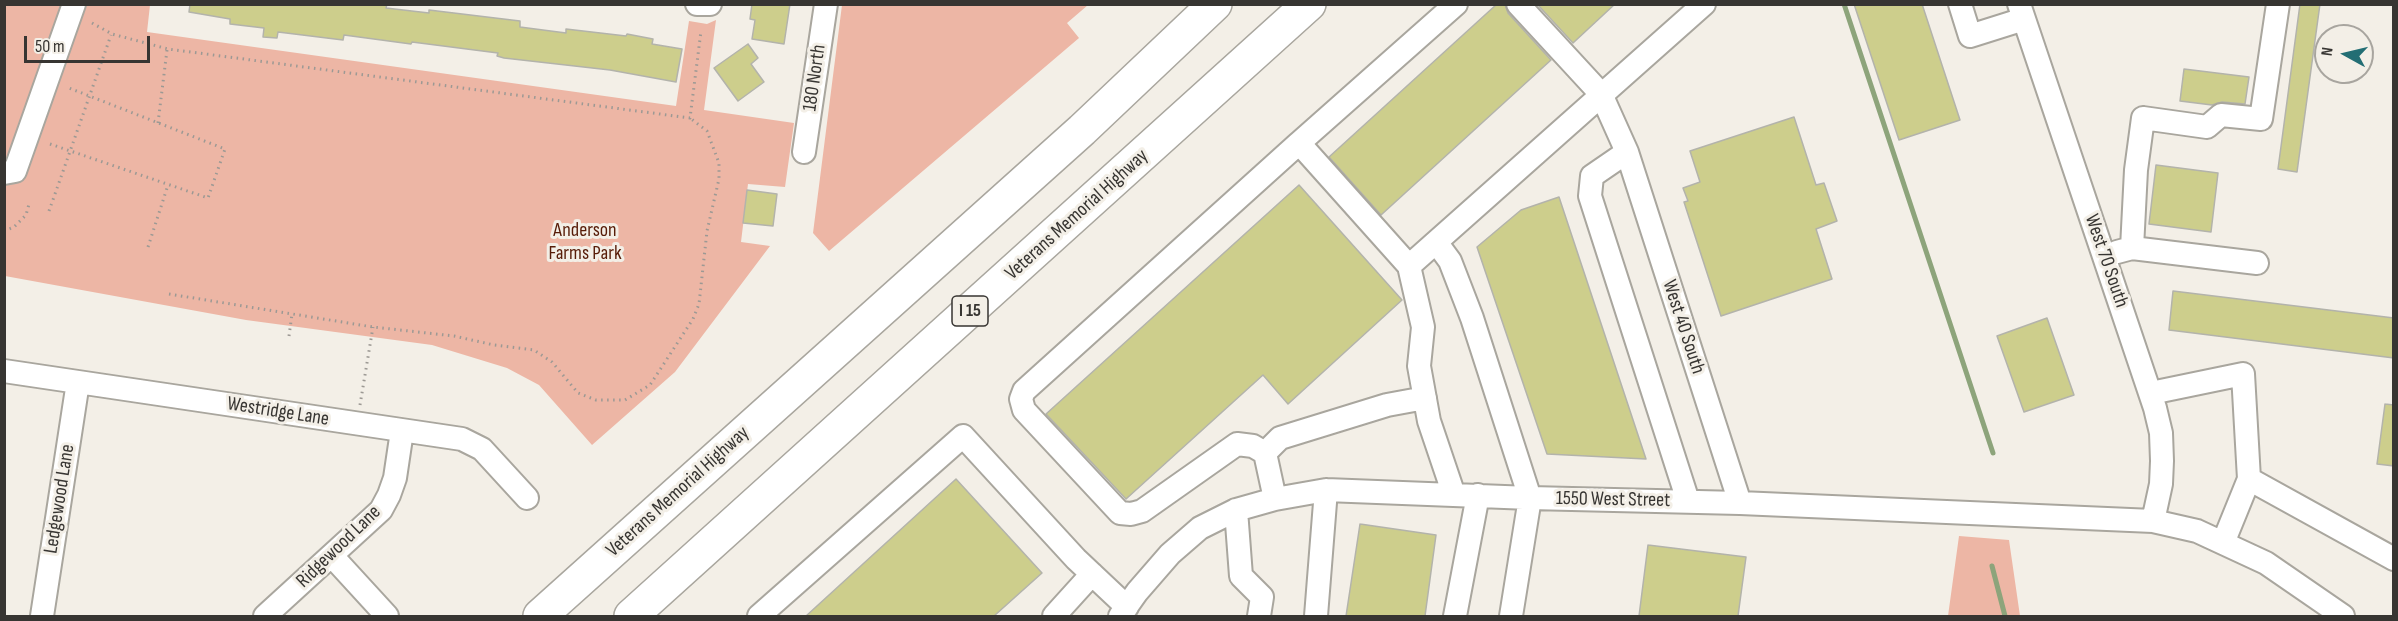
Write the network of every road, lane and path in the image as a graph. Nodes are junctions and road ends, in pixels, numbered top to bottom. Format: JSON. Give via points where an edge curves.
{"nodes":[{"id":1,"x":74,"y":4,"type":"edge"},
{"id":2,"x":826,"y":4,"type":"edge"},
{"id":3,"x":1215,"y":4,"type":"edge"},
{"id":4,"x":1309,"y":4,"type":"edge"},
{"id":5,"x":1456,"y":4,"type":"edge"},
{"id":6,"x":1518,"y":4,"type":"edge"},
{"id":7,"x":1704,"y":4,"type":"edge"},
{"id":8,"x":1960,"y":4,"type":"edge"},
{"id":9,"x":2278,"y":4,"type":"edge"},
{"id":10,"x":2022,"y":12,"type":"edge"},
{"id":11,"x":92,"y":23,"type":"dead end"},
{"id":12,"x":701,"y":31,"type":"dead end"},
{"id":13,"x":112,"y":34,"type":"junction"},
{"id":14,"x":168,"y":49,"type":"junction"},
{"id":15,"x":69,"y":88,"type":"dead end"},
{"id":16,"x":1601,"y":94,"type":"junction"},
{"id":17,"x":90,"y":96,"type":"junction"},
{"id":18,"x":690,"y":118,"type":"junction"},
{"id":19,"x":158,"y":123,"type":"junction"},
{"id":20,"x":1299,"y":143,"type":"junction"},
{"id":21,"x":50,"y":144,"type":"dead end"},
{"id":22,"x":70,"y":151,"type":"junction"},
{"id":23,"x":1627,"y":152,"type":"junction"},
{"id":24,"x":804,"y":153,"type":"dead end"},
{"id":25,"x":4,"y":173,"type":"edge"},
{"id":26,"x":168,"y":185,"type":"junction"},
{"id":27,"x":29,"y":204,"type":"dead end"},
{"id":28,"x":49,"y":211,"type":"dead end"},
{"id":29,"x":4,"y":231,"type":"edge"},
{"id":30,"x":1436,"y":242,"type":"junction"},
{"id":31,"x":148,"y":247,"type":"dead end"},
{"id":32,"x":2132,"y":248,"type":"junction"},
{"id":33,"x":2104,"y":255,"type":"junction"},
{"id":34,"x":2257,"y":263,"type":"dead end"},
{"id":35,"x":1409,"y":266,"type":"junction"},
{"id":36,"x":169,"y":294,"type":"dead end"},
{"id":37,"x":292,"y":314,"type":"junction"},
{"id":38,"x":373,"y":327,"type":"junction"},
{"id":39,"x":289,"y":336,"type":"dead end"},
{"id":40,"x":4,"y":371,"type":"edge"},
{"id":41,"x":78,"y":382,"type":"junction"},
{"id":42,"x":2151,"y":393,"type":"junction"},
{"id":43,"x":1425,"y":398,"type":"junction"},
{"id":44,"x":359,"y":415,"type":"dead end"},
{"id":45,"x":402,"y":431,"type":"junction"},
{"id":46,"x":1265,"y":453,"type":"junction"},
{"id":47,"x":2249,"y":479,"type":"junction"},
{"id":48,"x":1326,"y":490,"type":"junction"},
{"id":49,"x":1454,"y":495,"type":"junction"},
{"id":50,"x":1478,"y":495,"type":"junction"},
{"id":51,"x":527,"y":498,"type":"dead end"},
{"id":52,"x":1530,"y":498,"type":"junction"},
{"id":53,"x":1275,"y":499,"type":"junction"},
{"id":54,"x":1688,"y":501,"type":"junction"},
{"id":55,"x":1740,"y":503,"type":"junction"},
{"id":56,"x":1236,"y":510,"type":"junction"},
{"id":57,"x":2153,"y":521,"type":"junction"},
{"id":58,"x":2223,"y":543,"type":"junction"},
{"id":59,"x":332,"y":556,"type":"junction"},
{"id":60,"x":2394,"y":559,"type":"edge"},
{"id":61,"x":1092,"y":574,"type":"junction"},
{"id":62,"x":1123,"y":612,"type":"edge"},
{"id":63,"x":42,"y":616,"type":"edge"},
{"id":64,"x":265,"y":616,"type":"edge"},
{"id":65,"x":387,"y":616,"type":"edge"},
{"id":66,"x":540,"y":616,"type":"edge"},
{"id":67,"x":631,"y":616,"type":"edge"},
{"id":68,"x":759,"y":616,"type":"edge"},
{"id":69,"x":1054,"y":616,"type":"edge"},
{"id":70,"x":1259,"y":616,"type":"edge"},
{"id":71,"x":1316,"y":616,"type":"edge"},
{"id":72,"x":1455,"y":616,"type":"edge"},
{"id":73,"x":1511,"y":616,"type":"edge"},
{"id":74,"x":2343,"y":616,"type":"edge"}],
"edges":[{"from":1,"to":25,"type":"street","via":[[15,171]]},
{"from":2,"to":24,"type":"street","name":"180 North"},
{"from":3,"to":66,"type":"highway","name":"Veterans Memorial Highway","via":[[1082,130]]},
{"from":4,"to":67,"type":"highway","name":"Veterans Memorial Highway","number":"I 15"},
{"from":5,"to":20,"type":"street"},
{"from":6,"to":16,"type":"street","name":"West 40 South"},
{"from":7,"to":16,"type":"street"},
{"from":8,"to":10,"type":"street","via":[[1970,36]]},
{"from":9,"to":32,"type":"street","via":[[2261,119],[2221,115],[2207,128],[2142,118]]},
{"from":10,"to":33,"type":"street","name":"West 70 South"},
{"from":11,"to":13,"type":"path"},
{"from":12,"to":18,"type":"path"},
{"from":13,"to":14,"type":"path"},
{"from":13,"to":17,"type":"path"},
{"from":14,"to":18,"type":"path"},
{"from":14,"to":19,"type":"path"},
{"from":15,"to":17,"type":"path"},
{"from":16,"to":23,"type":"street","name":"West 40 South"},
{"from":16,"to":30,"type":"street"},
{"from":17,"to":19,"type":"path"},
{"from":17,"to":22,"type":"path"},
{"from":18,"to":38,"type":"path","via":[[706,131],[719,163],[719,179],[707,231],[699,304],[650,385],[624,400],[596,400],[578,393],[552,362],[534,350]]},
{"from":19,"to":26,"type":"path","via":[[225,149],[208,198]]},
{"from":20,"to":35,"type":"street"},
{"from":20,"to":46,"type":"street","via":[[1024,391],[1022,399],[1024,410],[1120,513],[1142,510],[1237,444]]},
{"from":21,"to":22,"type":"path"},
{"from":22,"to":26,"type":"path"},
{"from":22,"to":28,"type":"path"},
{"from":23,"to":54,"type":"street","via":[[1592,176],[1590,196]]},
{"from":23,"to":55,"type":"street","name":"West 40 South"},
{"from":26,"to":31,"type":"path"},
{"from":27,"to":29,"type":"path","via":[[26,215]]},
{"from":30,"to":35,"type":"street"},
{"from":30,"to":52,"type":"street","via":[[1450,261],[1472,318]]},
{"from":32,"to":33,"type":"street"},
{"from":32,"to":34,"type":"street"},
{"from":33,"to":42,"type":"street","name":"West 70 South"},
{"from":35,"to":43,"type":"street","via":[[1423,327],[1419,366]]},
{"from":36,"to":37,"type":"path"},
{"from":37,"to":38,"type":"path"},
{"from":37,"to":39,"type":"path"},
{"from":38,"to":44,"type":"path"},
{"from":40,"to":41,"type":"street","name":"Westridge Lane"},
{"from":41,"to":45,"type":"street","name":"Westridge Lane"},
{"from":41,"to":63,"type":"street","name":"Ledgewood Lane"},
{"from":42,"to":47,"type":"street","via":[[2243,374]]},
{"from":42,"to":57,"type":"street","name":"West 70 South","via":[[2161,433],[2162,461]]},
{"from":43,"to":46,"type":"street","via":[[1387,405],[1280,438]]},
{"from":43,"to":49,"type":"street"},
{"from":45,"to":51,"type":"street","name":"Westridge Lane","via":[[474,443]]},
{"from":45,"to":59,"type":"street","name":"Ridgewood Lane","via":[[395,478],[381,510]]},
{"from":46,"to":53,"type":"street"},
{"from":47,"to":58,"type":"street"},
{"from":47,"to":60,"type":"street"},
{"from":48,"to":49,"type":"street","name":"1550 West Street"},
{"from":48,"to":53,"type":"street","name":"1550 West Street"},
{"from":48,"to":71,"type":"street"},
{"from":49,"to":50,"type":"street","name":"1550 West Street"},
{"from":50,"to":52,"type":"street","name":"1550 West Street"},
{"from":50,"to":72,"type":"street"},
{"from":52,"to":54,"type":"street","name":"1550 West Street"},
{"from":52,"to":73,"type":"street"},
{"from":53,"to":56,"type":"street","name":"1550 West Street"},
{"from":54,"to":55,"type":"street","name":"1550 West Street"},
{"from":55,"to":57,"type":"street","name":"1550 West Street"},
{"from":56,"to":62,"type":"street","name":"1550 West Street","via":[[1200,528],[1170,554]]},
{"from":56,"to":70,"type":"street","via":[[1241,576],[1262,597]]},
{"from":57,"to":58,"type":"street","name":"1550 West Street","via":[[2197,531]]},
{"from":58,"to":74,"type":"street","name":"1550 West Street","via":[[2266,563]]},
{"from":59,"to":64,"type":"street","name":"Ridgewood Lane"},
{"from":59,"to":65,"type":"street"},
{"from":61,"to":62,"type":"street"},
{"from":61,"to":68,"type":"street","via":[[963,436]]},
{"from":61,"to":69,"type":"street"}]}
